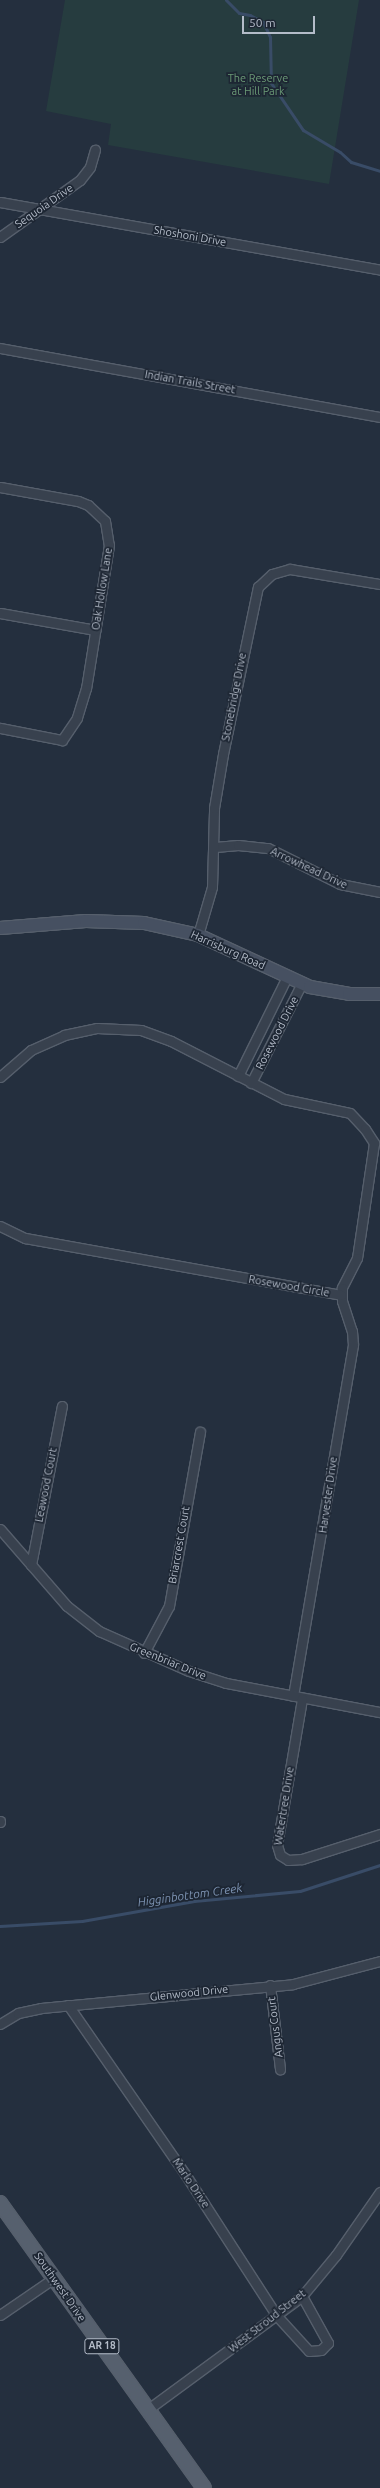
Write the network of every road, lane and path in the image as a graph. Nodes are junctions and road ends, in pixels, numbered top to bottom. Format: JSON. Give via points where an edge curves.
{"nodes":[{"id":1,"x":95,"y":150,"type":"dead end"},
{"id":2,"x":0,"y":202,"type":"edge"},
{"id":3,"x":40,"y":208,"type":"junction"},
{"id":4,"x":0,"y":237,"type":"edge"},
{"id":5,"x":380,"y":270,"type":"edge"},
{"id":6,"x":0,"y":348,"type":"edge"},
{"id":7,"x":380,"y":417,"type":"edge"},
{"id":8,"x":0,"y":487,"type":"edge"},
{"id":9,"x":380,"y":584,"type":"edge"},
{"id":10,"x":0,"y":613,"type":"edge"},
{"id":11,"x":95,"y":630,"type":"junction"},
{"id":12,"x":0,"y":728,"type":"edge"},
{"id":13,"x":215,"y":847,"type":"junction"},
{"id":14,"x":380,"y":892,"type":"edge"},
{"id":15,"x":0,"y":928,"type":"edge"},
{"id":16,"x":198,"y":935,"type":"junction"},
{"id":17,"x":287,"y":977,"type":"junction"},
{"id":18,"x":302,"y":983,"type":"junction"},
{"id":19,"x":380,"y":994,"type":"edge"},
{"id":20,"x":238,"y":1076,"type":"junction"},
{"id":21,"x":0,"y":1077,"type":"edge"},
{"id":22,"x":251,"y":1083,"type":"junction"},
{"id":23,"x":0,"y":1226,"type":"edge"},
{"id":24,"x":341,"y":1295,"type":"junction"},
{"id":25,"x":62,"y":1406,"type":"dead end"},
{"id":26,"x":200,"y":1432,"type":"dead end"},
{"id":27,"x":0,"y":1529,"type":"edge"},
{"id":28,"x":31,"y":1565,"type":"junction"},
{"id":29,"x":144,"y":1653,"type":"junction"},
{"id":30,"x":298,"y":1698,"type":"junction"},
{"id":31,"x":380,"y":1712,"type":"edge"},
{"id":32,"x":380,"y":1834,"type":"edge"},
{"id":33,"x":380,"y":1961,"type":"edge"},
{"id":34,"x":270,"y":1985,"type":"junction"},
{"id":35,"x":68,"y":2005,"type":"junction"},
{"id":36,"x":0,"y":2024,"type":"edge"},
{"id":37,"x":280,"y":2069,"type":"dead end"},
{"id":38,"x":380,"y":2192,"type":"edge"},
{"id":39,"x":0,"y":2203,"type":"edge"},
{"id":40,"x":54,"y":2278,"type":"junction"},
{"id":41,"x":302,"y":2296,"type":"junction"},
{"id":42,"x":0,"y":2315,"type":"edge"},
{"id":43,"x":277,"y":2316,"type":"junction"},
{"id":44,"x":147,"y":2410,"type":"junction"},
{"id":45,"x":202,"y":2487,"type":"edge"}],
"edges":[{"from":1,"to":3,"type":"street","name":"Sequoia Drive","via":[[90,167],[80,180]]},
{"from":2,"to":3,"type":"street","name":"Shoshoni Drive"},
{"from":3,"to":4,"type":"street","name":"Sequoia Drive"},
{"from":3,"to":5,"type":"street","name":"Shoshoni Drive"},
{"from":6,"to":7,"type":"street","name":"Indian Trails Street"},
{"from":8,"to":11,"type":"street","name":"Oak Hollow Lane","via":[[78,501],[98,513],[105,521],[109,545]]},
{"from":9,"to":13,"type":"street","name":"Stonebridge Drive","via":[[290,569],[272,574],[258,587],[214,808]]},
{"from":10,"to":11,"type":"street"},
{"from":11,"to":12,"type":"street","name":"Oak Hollow Lane","via":[[81,708],[62,740]]},
{"from":13,"to":14,"type":"street","name":"Arrowhead Drive","via":[[238,845],[268,848],[340,884]]},
{"from":13,"to":16,"type":"street","name":"Stonebridge Drive","via":[[212,887]]},
{"from":15,"to":16,"type":"main road","name":"Harrisburg Road","via":[[115,921],[144,922]]},
{"from":16,"to":17,"type":"main road","name":"Harrisburg Road"},
{"from":17,"to":18,"type":"main road","name":"Harrisburg Road"},
{"from":17,"to":20,"type":"street","name":"Rosewood Drive"},
{"from":18,"to":19,"type":"main road","name":"Harrisburg Road","via":[[349,994]]},
{"from":18,"to":22,"type":"street","name":"Rosewood Drive"},
{"from":20,"to":21,"type":"street","name":"Rosewood Circle","via":[[170,1041],[141,1030],[119,1028],[81,1031],[46,1042],[20,1058]]},
{"from":20,"to":22,"type":"street","name":"Rosewood Circle"},
{"from":22,"to":24,"type":"street","name":"Rosewood Circle","via":[[284,1100],[350,1113],[374,1143],[357,1258],[345,1280]]},
{"from":23,"to":24,"type":"street","name":"Rosewood Circle","via":[[25,1238]]},
{"from":24,"to":30,"type":"street","name":"Harvester Drive","via":[[352,1331],[353,1345]]},
{"from":25,"to":28,"type":"street","name":"Leawood Court"},
{"from":26,"to":29,"type":"street","name":"Briarcrest Court","via":[[169,1606]]},
{"from":27,"to":28,"type":"street","name":"Greenbriar Drive"},
{"from":28,"to":29,"type":"street","name":"Greenbriar Drive","via":[[77,1617]]},
{"from":29,"to":30,"type":"street","name":"Greenbriar Drive","via":[[226,1683]]},
{"from":30,"to":31,"type":"street","name":"Greenbriar Drive"},
{"from":30,"to":32,"type":"street","name":"Watertree Drive","via":[[277,1845],[280,1855],[288,1860],[302,1859]]},
{"from":33,"to":34,"type":"street","name":"Glenwood Drive","via":[[293,1984]]},
{"from":34,"to":35,"type":"street","name":"Glenwood Drive"},
{"from":34,"to":37,"type":"street","name":"Angus Court"},
{"from":35,"to":36,"type":"street","name":"Glenwood Drive","via":[[24,2011]]},
{"from":35,"to":43,"type":"street","name":"Marlo Drive","via":[[185,2174]]},
{"from":38,"to":41,"type":"street","name":"West Stroud Street","via":[[340,2249]]},
{"from":39,"to":40,"type":"main road","name":"Southwest Drive","number":"AR 18"},
{"from":40,"to":42,"type":"street"},
{"from":40,"to":44,"type":"main road","name":"Southwest Drive","number":"AR 18"},
{"from":41,"to":43,"type":"street","name":"West Stroud Street"},
{"from":41,"to":43,"type":"street","name":"Marlo Drive","via":[[328,2343],[321,2350],[309,2351]]},
{"from":43,"to":44,"type":"street","name":"West Stroud Street"},
{"from":44,"to":45,"type":"main road","name":"Southwest Drive","number":"AR 18"}]}
